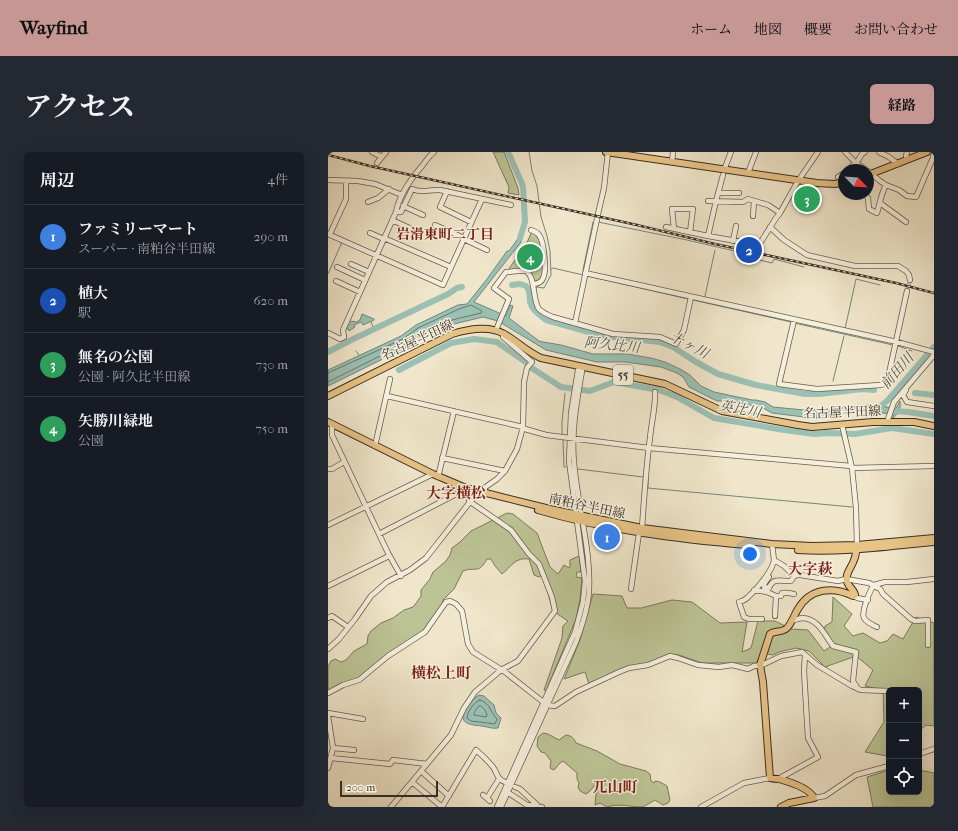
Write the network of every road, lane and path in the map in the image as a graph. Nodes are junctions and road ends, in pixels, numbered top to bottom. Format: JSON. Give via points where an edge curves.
{"nodes":[{"id":1,"x":372,"y":152,"type":"edge"},
{"id":2,"x":386,"y":152,"type":"edge"},
{"id":3,"x":434,"y":152,"type":"edge"},
{"id":4,"x":607,"y":152,"type":"edge"},
{"id":5,"x":673,"y":152,"type":"edge"},
{"id":6,"x":731,"y":152,"type":"edge"},
{"id":7,"x":756,"y":152,"type":"edge"},
{"id":8,"x":845,"y":152,"type":"edge"},
{"id":9,"x":865,"y":152,"type":"edge"},
{"id":10,"x":879,"y":152,"type":"edge"},
{"id":11,"x":907,"y":152,"type":"edge"},
{"id":12,"x":927,"y":152,"type":"edge"},
{"id":13,"x":934,"y":152,"type":"edge"},
{"id":14,"x":816,"y":153,"type":"edge"},
{"id":15,"x":382,"y":157,"type":"junction"},
{"id":16,"x":907,"y":160,"type":"junction"},
{"id":17,"x":672,"y":162,"type":"junction"},
{"id":18,"x":377,"y":163,"type":"dead end"},
{"id":19,"x":856,"y":163,"type":"joint"},
{"id":20,"x":898,"y":164,"type":"junction"},
{"id":21,"x":874,"y":171,"type":"edge"},
{"id":22,"x":723,"y":172,"type":"junction"},
{"id":23,"x":748,"y":173,"type":"junction"},
{"id":24,"x":874,"y":176,"type":"edge"},
{"id":25,"x":328,"y":180,"type":"edge"},
{"id":26,"x":346,"y":181,"type":"junction"},
{"id":27,"x":798,"y":181,"type":"junction"},
{"id":28,"x":838,"y":183,"type":"edge"},
{"id":29,"x":886,"y":185,"type":"junction"},
{"id":30,"x":388,"y":189,"type":"junction"},
{"id":31,"x":447,"y":191,"type":"junction"},
{"id":32,"x":718,"y":193,"type":"junction"},
{"id":33,"x":739,"y":193,"type":"dead end"},
{"id":34,"x":402,"y":196,"type":"junction"},
{"id":35,"x":482,"y":199,"type":"junction"},
{"id":36,"x":868,"y":200,"type":"edge"},
{"id":37,"x":708,"y":201,"type":"dead end"},
{"id":38,"x":716,"y":201,"type":"junction"},
{"id":39,"x":754,"y":201,"type":"junction"},
{"id":40,"x":368,"y":202,"type":"dead end"},
{"id":41,"x":880,"y":203,"type":"junction"},
{"id":42,"x":511,"y":205,"type":"dead end"},
{"id":43,"x":403,"y":206,"type":"junction"},
{"id":44,"x":396,"y":212,"type":"junction"},
{"id":45,"x":780,"y":213,"type":"junction"},
{"id":46,"x":422,"y":215,"type":"dead end"},
{"id":47,"x":753,"y":216,"type":"dead end"},
{"id":48,"x":392,"y":220,"type":"junction"},
{"id":49,"x":471,"y":222,"type":"junction"},
{"id":50,"x":906,"y":222,"type":"dead end"},
{"id":51,"x":435,"y":225,"type":"dead end"},
{"id":52,"x":736,"y":226,"type":"dead end"},
{"id":53,"x":666,"y":227,"type":"dead end"},
{"id":54,"x":770,"y":227,"type":"junction"},
{"id":55,"x":674,"y":228,"type":"junction"},
{"id":56,"x":531,"y":230,"type":"dead end"},
{"id":57,"x":416,"y":231,"type":"dead end"},
{"id":58,"x":690,"y":232,"type":"junction"},
{"id":59,"x":370,"y":233,"type":"dead end"},
{"id":60,"x":329,"y":234,"type":"edge"},
{"id":61,"x":708,"y":236,"type":"junction"},
{"id":62,"x":384,"y":238,"type":"junction"},
{"id":63,"x":464,"y":239,"type":"junction"},
{"id":64,"x":733,"y":241,"type":"junction"},
{"id":65,"x":487,"y":250,"type":"dead end"},
{"id":66,"x":376,"y":255,"type":"junction"},
{"id":67,"x":351,"y":264,"type":"dead end"},
{"id":68,"x":337,"y":266,"type":"dead end"},
{"id":69,"x":451,"y":267,"type":"junction"},
{"id":70,"x":369,"y":272,"type":"junction"},
{"id":71,"x":585,"y":273,"type":"junction"},
{"id":72,"x":365,"y":280,"type":"junction"},
{"id":73,"x":910,"y":280,"type":"dead end"},
{"id":74,"x":336,"y":281,"type":"dead end"},
{"id":75,"x":533,"y":284,"type":"junction"},
{"id":76,"x":908,"y":291,"type":"tunnel mouth"},
{"id":77,"x":360,"y":292,"type":"junction"},
{"id":78,"x":691,"y":297,"type":"junction"},
{"id":79,"x":794,"y":320,"type":"junction"},
{"id":80,"x":574,"y":323,"type":"junction"},
{"id":81,"x":497,"y":328,"type":"junction"},
{"id":82,"x":328,"y":333,"type":"edge"},
{"id":83,"x":504,"y":333,"type":"junction"},
{"id":84,"x":897,"y":342,"type":"junction"},
{"id":85,"x":934,"y":354,"type":"edge"},
{"id":86,"x":581,"y":367,"type":"junction"},
{"id":87,"x":390,"y":379,"type":"dead end"},
{"id":88,"x":909,"y":383,"type":"junction"},
{"id":89,"x":655,"y":392,"type":"dead end"},
{"id":90,"x":328,"y":396,"type":"edge"},
{"id":91,"x":387,"y":396,"type":"junction"},
{"id":92,"x":934,"y":406,"type":"edge"},
{"id":93,"x":454,"y":411,"type":"junction"},
{"id":94,"x":887,"y":419,"type":"junction"},
{"id":95,"x":330,"y":425,"type":"edge"},
{"id":96,"x":934,"y":426,"type":"edge"},
{"id":97,"x":523,"y":427,"type":"junction"},
{"id":98,"x":843,"y":430,"type":"junction"},
{"id":99,"x":567,"y":437,"type":"junction"},
{"id":100,"x":375,"y":446,"type":"junction"},
{"id":101,"x":649,"y":448,"type":"junction"},
{"id":102,"x":442,"y":458,"type":"junction"},
{"id":103,"x":344,"y":462,"type":"junction"},
{"id":104,"x":934,"y":466,"type":"edge"},
{"id":105,"x":852,"y":467,"type":"junction"},
{"id":106,"x":328,"y":469,"type":"edge"},
{"id":107,"x":505,"y":471,"type":"junction"},
{"id":108,"x":434,"y":475,"type":"junction"},
{"id":109,"x":466,"y":489,"type":"junction"},
{"id":110,"x":478,"y":492,"type":"junction"},
{"id":111,"x":470,"y":501,"type":"junction"},
{"id":112,"x":366,"y":507,"type":"junction"},
{"id":113,"x":579,"y":518,"type":"junction"},
{"id":114,"x":328,"y":525,"type":"edge"},
{"id":115,"x":640,"y":531,"type":"junction"},
{"id":116,"x":379,"y":534,"type":"junction"},
{"id":117,"x":934,"y":538,"type":"edge"},
{"id":118,"x":934,"y":542,"type":"edge"},
{"id":119,"x":772,"y":546,"type":"junction"},
{"id":120,"x":857,"y":547,"type":"junction"},
{"id":121,"x":389,"y":556,"type":"junction"},
{"id":122,"x":776,"y":561,"type":"junction"},
{"id":123,"x":798,"y":574,"type":"junction"},
{"id":124,"x":400,"y":576,"type":"junction"},
{"id":125,"x":846,"y":579,"type":"junction"},
{"id":126,"x":934,"y":580,"type":"edge"},
{"id":127,"x":874,"y":585,"type":"junction"},
{"id":128,"x":328,"y":586,"type":"edge"},
{"id":129,"x":631,"y":589,"type":"dead end"},
{"id":130,"x":754,"y":590,"type":"junction"},
{"id":131,"x":768,"y":590,"type":"junction"},
{"id":132,"x":794,"y":594,"type":"dead end"},
{"id":133,"x":854,"y":595,"type":"junction"},
{"id":134,"x":776,"y":596,"type":"junction"},
{"id":135,"x":868,"y":600,"type":"junction"},
{"id":136,"x":775,"y":616,"type":"dead end"},
{"id":137,"x":328,"y":618,"type":"edge"},
{"id":138,"x":762,"y":619,"type":"dead end"},
{"id":139,"x":791,"y":621,"type":"junction"},
{"id":140,"x":877,"y":627,"type":"dead end"},
{"id":141,"x":348,"y":628,"type":"junction"},
{"id":142,"x":928,"y":645,"type":"dead end"},
{"id":143,"x":328,"y":649,"type":"edge"},
{"id":144,"x":805,"y":655,"type":"junction"},
{"id":145,"x":760,"y":665,"type":"junction"},
{"id":146,"x":501,"y":670,"type":"junction"},
{"id":147,"x":858,"y":689,"type":"junction"},
{"id":148,"x":886,"y":691,"type":"edge"},
{"id":149,"x":328,"y":693,"type":"edge"},
{"id":150,"x":546,"y":704,"type":"junction"},
{"id":151,"x":328,"y":714,"type":"edge"},
{"id":152,"x":363,"y":719,"type":"dead end"},
{"id":153,"x":333,"y":748,"type":"junction"},
{"id":154,"x":934,"y":749,"type":"edge"},
{"id":155,"x":354,"y":750,"type":"dead end"},
{"id":156,"x":922,"y":753,"type":"edge"},
{"id":157,"x":331,"y":758,"type":"junction"},
{"id":158,"x":427,"y":764,"type":"junction"},
{"id":159,"x":886,"y":767,"type":"edge"},
{"id":160,"x":328,"y":768,"type":"edge"},
{"id":161,"x":421,"y":771,"type":"junction"},
{"id":162,"x":770,"y":778,"type":"junction"},
{"id":163,"x":499,"y":779,"type":"junction"},
{"id":164,"x":779,"y":779,"type":"junction"},
{"id":165,"x":412,"y":782,"type":"junction"},
{"id":166,"x":505,"y":782,"type":"dead end"},
{"id":167,"x":515,"y":787,"type":"dead end"},
{"id":168,"x":506,"y":792,"type":"junction"},
{"id":169,"x":449,"y":796,"type":"junction"},
{"id":170,"x":487,"y":798,"type":"dead end"},
{"id":171,"x":814,"y":798,"type":"junction"},
{"id":172,"x":539,"y":806,"type":"edge"},
{"id":173,"x":391,"y":807,"type":"edge"},
{"id":174,"x":442,"y":807,"type":"edge"},
{"id":175,"x":497,"y":807,"type":"edge"},
{"id":176,"x":501,"y":807,"type":"edge"},
{"id":177,"x":701,"y":807,"type":"edge"},
{"id":178,"x":781,"y":807,"type":"edge"}],
"edges":[{"from":1,"to":15,"type":"street"},
{"from":2,"to":15,"type":"street"},
{"from":3,"to":34,"type":"street","via":[[417,171]]},
{"from":4,"to":17,"type":"main road"},
{"from":4,"to":71,"type":"street","via":[[604,188]]},
{"from":5,"to":17,"type":"street"},
{"from":6,"to":22,"type":"street"},
{"from":7,"to":23,"type":"street"},
{"from":8,"to":19,"type":"street"},
{"from":9,"to":19,"type":"street"},
{"from":10,"to":20,"type":"street"},
{"from":11,"to":16,"type":"street"},
{"from":12,"to":16,"type":"main road"},
{"from":13,"to":29,"type":"street","via":[[916,197],[907,196]]},
{"from":14,"to":27,"type":"street"},
{"from":15,"to":18,"type":"street"},
{"from":16,"to":20,"type":"main road"},
{"from":17,"to":22,"type":"main road"},
{"from":20,"to":21,"type":"main road"},
{"from":22,"to":23,"type":"main road"},
{"from":22,"to":32,"type":"street"},
{"from":23,"to":27,"type":"main road"},
{"from":24,"to":29,"type":"street"},
{"from":25,"to":26,"type":"street"},
{"from":26,"to":30,"type":"street","via":[[376,184]]},
{"from":26,"to":60,"type":"street","via":[[346,199]]},
{"from":27,"to":28,"type":"main road"},
{"from":27,"to":45,"type":"street"},
{"from":29,"to":41,"type":"street","via":[[880,196]]},
{"from":30,"to":34,"type":"street"},
{"from":30,"to":40,"type":"street","via":[[378,198]]},
{"from":31,"to":35,"type":"street"},
{"from":31,"to":43,"type":"street","via":[[432,189],[421,193],[412,189]]},
{"from":31,"to":49,"type":"street","via":[[440,207]]},
{"from":32,"to":33,"type":"street"},
{"from":32,"to":38,"type":"street"},
{"from":34,"to":44,"type":"street"},
{"from":35,"to":42,"type":"street"},
{"from":35,"to":49,"type":"street"},
{"from":36,"to":41,"type":"street","via":[[869,209],[877,213]]},
{"from":37,"to":38,"type":"street"},
{"from":38,"to":39,"type":"street"},
{"from":38,"to":61,"type":"street"},
{"from":39,"to":45,"type":"street"},
{"from":39,"to":47,"type":"street"},
{"from":41,"to":50,"type":"street"},
{"from":43,"to":44,"type":"street","via":[[401,212]]},
{"from":43,"to":46,"type":"street"},
{"from":44,"to":48,"type":"street"},
{"from":45,"to":54,"type":"street"},
{"from":48,"to":57,"type":"street"},
{"from":48,"to":62,"type":"street"},
{"from":49,"to":63,"type":"street"},
{"from":51,"to":63,"type":"street"},
{"from":52,"to":64,"type":"street"},
{"from":53,"to":55,"type":"street"},
{"from":54,"to":64,"type":"street","via":[[759,245]]},
{"from":54,"to":73,"type":"street","via":[[807,255],[855,266],[898,266],[908,273]]},
{"from":55,"to":58,"type":"street"},
{"from":55,"to":58,"type":"street","via":[[672,208],[693,209]]},
{"from":56,"to":75,"type":"street","via":[[541,238],[545,270],[543,279]]},
{"from":58,"to":61,"type":"street"},
{"from":59,"to":62,"type":"street"},
{"from":60,"to":66,"type":"street"},
{"from":61,"to":64,"type":"street"},
{"from":62,"to":66,"type":"street"},
{"from":62,"to":69,"type":"street"},
{"from":63,"to":65,"type":"street"},
{"from":63,"to":69,"type":"street"},
{"from":66,"to":69,"type":"street","via":[[443,285]]},
{"from":66,"to":70,"type":"street"},
{"from":67,"to":70,"type":"street"},
{"from":68,"to":72,"type":"street"},
{"from":70,"to":72,"type":"street"},
{"from":71,"to":78,"type":"street"},
{"from":71,"to":80,"type":"street"},
{"from":72,"to":77,"type":"street"},
{"from":74,"to":77,"type":"street"},
{"from":75,"to":80,"type":"street","via":[[536,302],[544,314]]},
{"from":75,"to":81,"type":"street","via":[[526,272],[506,272],[494,288],[509,300]]},
{"from":76,"to":84,"type":"street"},
{"from":77,"to":82,"type":"street","via":[[343,330],[344,337]]},
{"from":78,"to":79,"type":"street"},
{"from":78,"to":80,"type":"street","via":[[684,330],[676,344],[660,337],[613,334]]},
{"from":79,"to":84,"type":"street"},
{"from":79,"to":84,"type":"street","via":[[779,384],[781,385],[817,389],[884,384],[888,378]]},
{"from":81,"to":83,"type":"main road","name":"名古屋半田線","number":"55"},
{"from":81,"to":90,"type":"main road","name":"名古屋半田線","number":"55","via":[[474,329],[452,334]]},
{"from":83,"to":86,"type":"main road","name":"名古屋半田線","number":"55","via":[[541,358]]},
{"from":83,"to":97,"type":"street","via":[[503,337],[532,362],[527,368],[524,382]]},
{"from":84,"to":85,"type":"street"},
{"from":85,"to":88,"type":"street"},
{"from":86,"to":98,"type":"main road","name":"名古屋半田線","number":"55","via":[[665,384],[728,413]]},
{"from":86,"to":99,"type":"street","via":[[578,370],[576,395]]},
{"from":87,"to":91,"type":"street"},
{"from":88,"to":92,"type":"street","via":[[911,385],[903,396],[906,401]]},
{"from":88,"to":94,"type":"street","via":[[894,402]]},
{"from":89,"to":101,"type":"street"},
{"from":91,"to":93,"type":"street"},
{"from":91,"to":100,"type":"street"},
{"from":93,"to":97,"type":"street"},
{"from":93,"to":102,"type":"street"},
{"from":94,"to":96,"type":"main road","name":"名古屋半田線","number":"55"},
{"from":94,"to":98,"type":"main road","name":"名古屋半田線","number":"55"},
{"from":95,"to":100,"type":"main road","name":"南粕谷半田線"},
{"from":95,"to":103,"type":"street"},
{"from":95,"to":108,"type":"main road","name":"南粕谷半田線"},
{"from":97,"to":99,"type":"street","via":[[546,435]]},
{"from":97,"to":107,"type":"street","via":[[517,450]]},
{"from":98,"to":105,"type":"street"},
{"from":99,"to":101,"type":"street"},
{"from":99,"to":113,"type":"street","via":[[570,474]]},
{"from":100,"to":108,"type":"main road","name":"南粕谷半田線"},
{"from":101,"to":105,"type":"street"},
{"from":101,"to":115,"type":"street"},
{"from":102,"to":107,"type":"street"},
{"from":102,"to":108,"type":"street"},
{"from":103,"to":106,"type":"street"},
{"from":103,"to":112,"type":"street"},
{"from":104,"to":105,"type":"street"},
{"from":105,"to":120,"type":"street"},
{"from":107,"to":110,"type":"street"},
{"from":108,"to":109,"type":"main road","name":"南粕谷半田線"},
{"from":108,"to":110,"type":"main road","name":"南粕谷半田線"},
{"from":108,"to":112,"type":"street"},
{"from":109,"to":110,"type":"main road","name":"南粕谷半田線"},
{"from":109,"to":116,"type":"street"},
{"from":110,"to":111,"type":"street"},
{"from":110,"to":113,"type":"main road","name":"南粕谷半田線"},
{"from":111,"to":124,"type":"street","via":[[430,554]]},
{"from":111,"to":146,"type":"street","via":[[512,530],[539,564],[555,608],[554,614],[522,657]]},
{"from":112,"to":114,"type":"street"},
{"from":112,"to":116,"type":"street"},
{"from":113,"to":115,"type":"main road","name":"南粕谷半田線"},
{"from":113,"to":150,"type":"street","via":[[588,564],[586,608],[576,642]]},
{"from":115,"to":119,"type":"main road","name":"南粕谷半田線"},
{"from":115,"to":129,"type":"street"},
{"from":116,"to":121,"type":"street"},
{"from":117,"to":120,"type":"main road","name":"南粕谷半田線"},
{"from":118,"to":120,"type":"main road","name":"南粕谷半田線"},
{"from":119,"to":120,"type":"main road","name":"南粕谷半田線"},
{"from":119,"to":122,"type":"street"},
{"from":120,"to":125,"type":"main road"},
{"from":121,"to":124,"type":"street"},
{"from":121,"to":128,"type":"street"},
{"from":122,"to":123,"type":"street","via":[[791,573]]},
{"from":122,"to":130,"type":"street","via":[[772,570]]},
{"from":122,"to":131,"type":"street","via":[[776,568],[764,584]]},
{"from":123,"to":125,"type":"street","via":[[838,581]]},
{"from":123,"to":131,"type":"street","via":[[791,581],[774,581]]},
{"from":124,"to":141,"type":"street","via":[[387,582],[371,596]]},
{"from":125,"to":127,"type":"street"},
{"from":125,"to":133,"type":"main road"},
{"from":126,"to":127,"type":"street","via":[[885,582]]},
{"from":127,"to":135,"type":"street"},
{"from":127,"to":142,"type":"street","via":[[911,618],[928,620]]},
{"from":130,"to":131,"type":"street"},
{"from":130,"to":138,"type":"street","via":[[738,602],[746,618]]},
{"from":131,"to":134,"type":"street"},
{"from":132,"to":134,"type":"street","via":[[785,592],[781,596]]},
{"from":133,"to":135,"type":"street"},
{"from":133,"to":139,"type":"main road","via":[[843,591],[816,592],[802,603]]},
{"from":134,"to":136,"type":"street"},
{"from":135,"to":140,"type":"street","via":[[864,617]]},
{"from":137,"to":141,"type":"street","via":[[332,616]]},
{"from":139,"to":145,"type":"main road","via":[[786,629],[770,634]]},
{"from":139,"to":147,"type":"street","via":[[802,618],[810,620],[820,627],[833,646],[856,652],[854,681]]},
{"from":141,"to":143,"type":"street"},
{"from":144,"to":145,"type":"street","via":[[802,652],[789,654]]},
{"from":144,"to":147,"type":"street"},
{"from":144,"to":164,"type":"street","via":[[808,738],[818,757]]},
{"from":145,"to":150,"type":"street","via":[[748,669],[735,665],[698,665],[670,656],[648,665],[619,672],[586,687],[555,706]]},
{"from":145,"to":162,"type":"main road"},
{"from":146,"to":149,"type":"street","via":[[473,652],[468,644],[462,611],[448,601],[425,632],[388,656],[359,680]]},
{"from":146,"to":150,"type":"street"},
{"from":146,"to":158,"type":"street","via":[[475,692],[450,735]]},
{"from":147,"to":148,"type":"street"},
{"from":150,"to":168,"type":"street"},
{"from":151,"to":152,"type":"street"},
{"from":151,"to":153,"type":"street"},
{"from":153,"to":155,"type":"street"},
{"from":153,"to":157,"type":"street"},
{"from":154,"to":156,"type":"street"},
{"from":157,"to":158,"type":"street","via":[[390,764],[393,760]]},
{"from":157,"to":160,"type":"street"},
{"from":158,"to":161,"type":"street"},
{"from":159,"to":171,"type":"street","via":[[856,775],[825,796]]},
{"from":161,"to":165,"type":"street"},
{"from":161,"to":169,"type":"street"},
{"from":162,"to":164,"type":"main road"},
{"from":162,"to":177,"type":"street","via":[[744,783]]},
{"from":163,"to":166,"type":"street"},
{"from":163,"to":169,"type":"street","via":[[493,767],[476,750]]},
{"from":163,"to":170,"type":"street"},
{"from":164,"to":171,"type":"main road","via":[[805,789]]},
{"from":165,"to":173,"type":"street"},
{"from":165,"to":174,"type":"street"},
{"from":167,"to":172,"type":"street"},
{"from":168,"to":172,"type":"street","via":[[527,804]]},
{"from":168,"to":175,"type":"street"},
{"from":168,"to":176,"type":"street"},
{"from":169,"to":174,"type":"street"},
{"from":171,"to":178,"type":"main road"}]}
